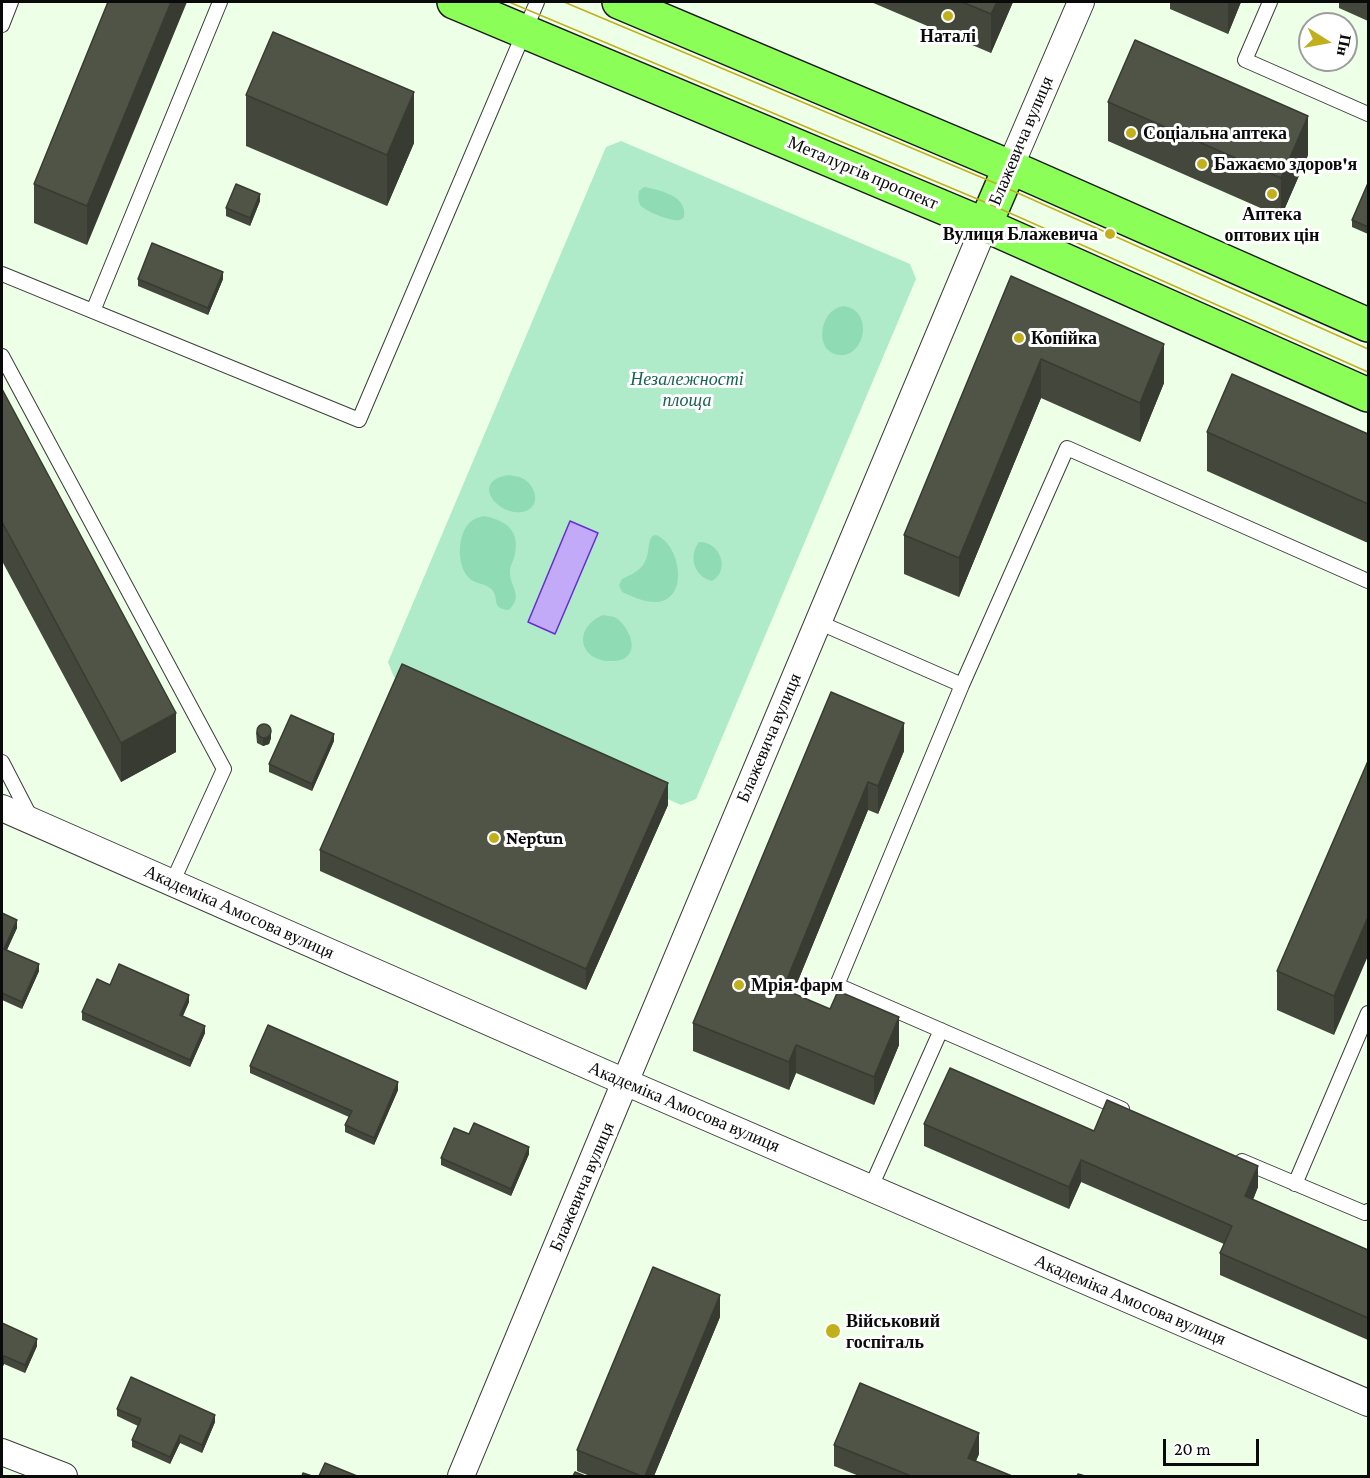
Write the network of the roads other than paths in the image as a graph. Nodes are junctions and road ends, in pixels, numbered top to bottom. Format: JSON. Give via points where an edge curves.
{"nodes":[{"id":1,"x":11,"y":2,"type":"edge"},
{"id":2,"x":220,"y":2,"type":"edge"},
{"id":3,"x":454,"y":2,"type":"edge"},
{"id":4,"x":619,"y":2,"type":"edge"},
{"id":5,"x":1081,"y":2,"type":"edge"},
{"id":6,"x":1270,"y":2,"type":"edge"},
{"id":7,"x":530,"y":16,"type":"edge"},
{"id":8,"x":2,"y":25,"type":"edge"},
{"id":9,"x":1368,"y":114,"type":"edge"},
{"id":10,"x":1010,"y":166,"type":"junction"},
{"id":11,"x":986,"y":225,"type":"junction"},
{"id":12,"x":2,"y":274,"type":"edge"},
{"id":13,"x":93,"y":311,"type":"junction"},
{"id":14,"x":1368,"y":326,"type":"edge"},
{"id":15,"x":2,"y":356,"type":"edge"},
{"id":16,"x":1368,"y":395,"type":"edge"},
{"id":17,"x":1368,"y":580,"type":"edge"},
{"id":18,"x":818,"y":622,"type":"junction"},
{"id":19,"x":962,"y":686,"type":"junction"},
{"id":20,"x":2,"y":762,"type":"edge"},
{"id":21,"x":2,"y":808,"type":"edge"},
{"id":22,"x":33,"y":822,"type":"junction"},
{"id":23,"x":172,"y":883,"type":"junction"},
{"id":24,"x":1368,"y":1013,"type":"edge"},
{"id":25,"x":940,"y":1030,"type":"junction"},
{"id":26,"x":625,"y":1082,"type":"junction"},
{"id":27,"x":1135,"y":1114,"type":"edge"},
{"id":28,"x":1231,"y":1156,"type":"edge"},
{"id":29,"x":1295,"y":1184,"type":"junction"},
{"id":30,"x":871,"y":1188,"type":"junction"},
{"id":31,"x":1368,"y":1211,"type":"edge"},
{"id":32,"x":1368,"y":1402,"type":"edge"},
{"id":33,"x":2,"y":1452,"type":"edge"},
{"id":34,"x":64,"y":1476,"type":"edge"},
{"id":35,"x":461,"y":1476,"type":"edge"}],
"edges":[{"from":1,"to":8,"type":"lane"},
{"from":2,"to":13,"type":"lane"},
{"from":3,"to":7,"type":"main road","name":"Металургів проспект"},
{"from":4,"to":10,"type":"main road"},
{"from":5,"to":10,"type":"street","name":"Блажевича вулиця"},
{"from":6,"to":9,"type":"lane","via":[[1245,60]]},
{"from":7,"to":11,"type":"main road","name":"Металургів проспект"},
{"from":7,"to":13,"type":"lane","via":[[359,420]]},
{"from":10,"to":11,"type":"main road","name":"Блажевича вулиця"},
{"from":10,"to":14,"type":"main road"},
{"from":11,"to":16,"type":"main road","name":"Металургів проспект"},
{"from":11,"to":18,"type":"street","name":"Блажевича вулиця"},
{"from":12,"to":13,"type":"lane"},
{"from":15,"to":23,"type":"lane","via":[[224,769]]},
{"from":17,"to":19,"type":"lane","via":[[1067,448]]},
{"from":18,"to":19,"type":"lane"},
{"from":18,"to":26,"type":"street","name":"Блажевича вулиця"},
{"from":19,"to":25,"type":"lane","via":[[837,985]]},
{"from":20,"to":22,"type":"lane"},
{"from":21,"to":22,"type":"street","name":"Академіка Амосова вулиця"},
{"from":22,"to":23,"type":"street","name":"Академіка Амосова вулиця"},
{"from":23,"to":26,"type":"street","name":"Академіка Амосова вулиця"},
{"from":24,"to":29,"type":"lane"},
{"from":25,"to":27,"type":"lane"},
{"from":25,"to":30,"type":"lane"},
{"from":26,"to":30,"type":"street","name":"Академіка Амосова вулиця"},
{"from":26,"to":35,"type":"street","name":"Блажевича вулиця"},
{"from":28,"to":29,"type":"lane"},
{"from":29,"to":31,"type":"lane"},
{"from":30,"to":32,"type":"street","name":"Академіка Амосова вулиця"},
{"from":33,"to":34,"type":"street"}]}
